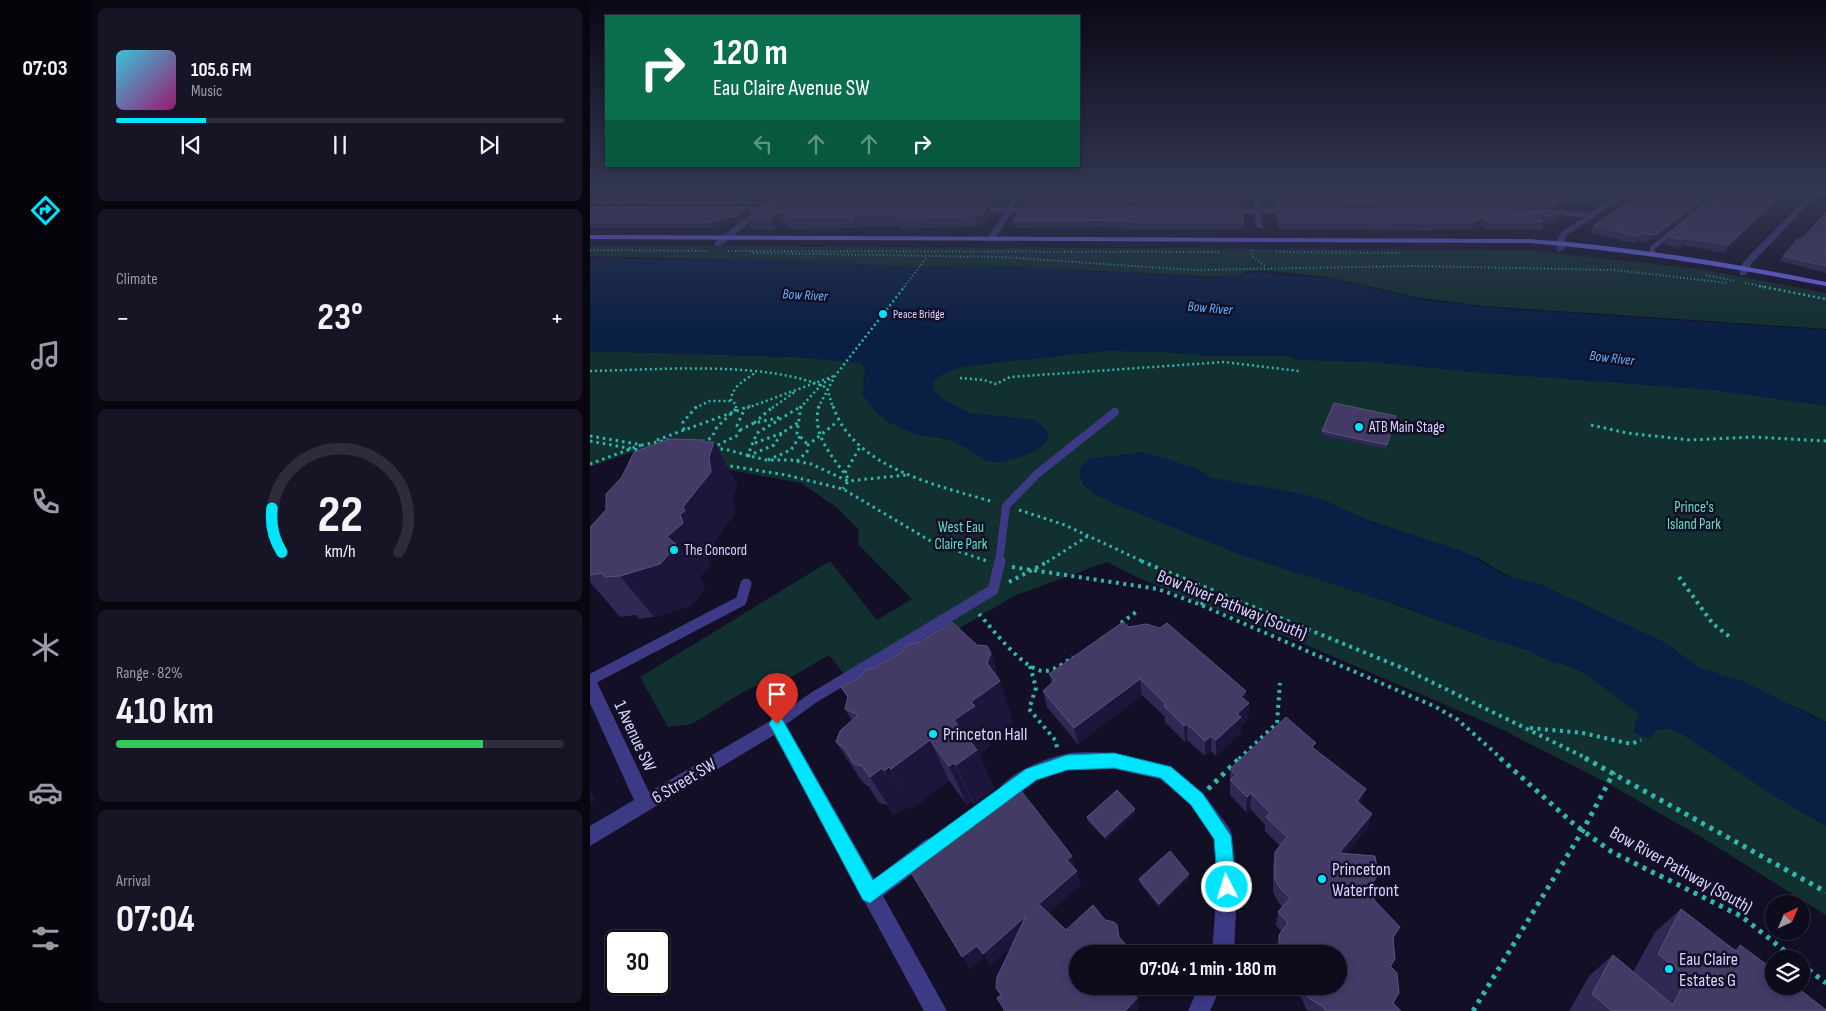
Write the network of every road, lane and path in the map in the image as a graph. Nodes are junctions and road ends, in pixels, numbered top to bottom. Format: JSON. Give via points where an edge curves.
{"nodes":[{"id":1,"x":725,"y":239,"type":"edge"},
{"id":2,"x":1297,"y":239,"type":"edge"},
{"id":3,"x":1562,"y":239,"type":"edge"},
{"id":4,"x":1663,"y":239,"type":"edge"},
{"id":5,"x":1773,"y":239,"type":"edge"},
{"id":6,"x":590,"y":244,"type":"edge"},
{"id":7,"x":1560,"y":246,"type":"junction"},
{"id":8,"x":720,"y":247,"type":"junction"},
{"id":9,"x":590,"y":250,"type":"edge"},
{"id":10,"x":711,"y":251,"type":"dead end"},
{"id":11,"x":752,"y":251,"type":"junction"},
{"id":12,"x":1222,"y":252,"type":"dead end"},
{"id":13,"x":1261,"y":252,"type":"dead end"},
{"id":14,"x":1270,"y":252,"type":"dead end"},
{"id":15,"x":930,"y":253,"type":"junction"},
{"id":16,"x":1404,"y":253,"type":"dead end"},
{"id":17,"x":1653,"y":253,"type":"junction"},
{"id":18,"x":927,"y":257,"type":"junction"},
{"id":19,"x":1266,"y":268,"type":"junction"},
{"id":20,"x":1744,"y":270,"type":"junction"},
{"id":21,"x":1701,"y":273,"type":"dead end"},
{"id":22,"x":1826,"y":284,"type":"edge"},
{"id":23,"x":1780,"y":288,"type":"junction"},
{"id":24,"x":1826,"y":290,"type":"edge"},
{"id":25,"x":1826,"y":299,"type":"edge"},
{"id":26,"x":590,"y":371,"type":"edge"},
{"id":27,"x":1299,"y":371,"type":"dead end"},
{"id":28,"x":756,"y":372,"type":"junction"},
{"id":29,"x":835,"y":376,"type":"junction"},
{"id":30,"x":960,"y":378,"type":"dead end"},
{"id":31,"x":816,"y":382,"type":"junction"},
{"id":32,"x":822,"y":384,"type":"junction"},
{"id":33,"x":800,"y":388,"type":"junction"},
{"id":34,"x":827,"y":388,"type":"junction"},
{"id":35,"x":731,"y":401,"type":"junction"},
{"id":36,"x":800,"y":407,"type":"junction"},
{"id":37,"x":744,"y":410,"type":"junction"},
{"id":38,"x":1115,"y":412,"type":"dead end"},
{"id":39,"x":733,"y":414,"type":"junction"},
{"id":40,"x":786,"y":416,"type":"junction"},
{"id":41,"x":800,"y":422,"type":"junction"},
{"id":42,"x":837,"y":422,"type":"junction"},
{"id":43,"x":754,"y":423,"type":"junction"},
{"id":44,"x":1591,"y":425,"type":"dead end"},
{"id":45,"x":684,"y":430,"type":"junction"},
{"id":46,"x":740,"y":430,"type":"junction"},
{"id":47,"x":782,"y":433,"type":"junction"},
{"id":48,"x":820,"y":435,"type":"junction"},
{"id":49,"x":590,"y":436,"type":"edge"},
{"id":50,"x":800,"y":436,"type":"junction"},
{"id":51,"x":1826,"y":441,"type":"edge"},
{"id":52,"x":590,"y":442,"type":"edge"},
{"id":53,"x":682,"y":442,"type":"edge"},
{"id":54,"x":754,"y":443,"type":"junction"},
{"id":55,"x":643,"y":445,"type":"junction"},
{"id":56,"x":808,"y":445,"type":"junction"},
{"id":57,"x":860,"y":446,"type":"junction"},
{"id":58,"x":696,"y":448,"type":"edge"},
{"id":59,"x":632,"y":449,"type":"junction"},
{"id":60,"x":652,"y":452,"type":"edge"},
{"id":61,"x":747,"y":457,"type":"junction"},
{"id":62,"x":766,"y":460,"type":"junction"},
{"id":63,"x":797,"y":461,"type":"junction"},
{"id":64,"x":590,"y":464,"type":"edge"},
{"id":65,"x":719,"y":464,"type":"dead end"},
{"id":66,"x":845,"y":474,"type":"junction"},
{"id":67,"x":1037,"y":474,"type":"joint"},
{"id":68,"x":907,"y":475,"type":"junction"},
{"id":69,"x":848,"y":481,"type":"junction"},
{"id":70,"x":843,"y":489,"type":"junction"},
{"id":71,"x":1006,"y":506,"type":"junction"},
{"id":72,"x":1088,"y":536,"type":"junction"},
{"id":73,"x":999,"y":566,"type":"junction"},
{"id":74,"x":1034,"y":570,"type":"junction"},
{"id":75,"x":1679,"y":577,"type":"dead end"},
{"id":76,"x":746,"y":584,"type":"dead end"},
{"id":77,"x":993,"y":590,"type":"junction"},
{"id":78,"x":1213,"y":592,"type":"junction"},
{"id":79,"x":970,"y":604,"type":"junction"},
{"id":80,"x":1201,"y":605,"type":"junction"},
{"id":81,"x":1140,"y":610,"type":"dead end"},
{"id":82,"x":1116,"y":627,"type":"edge"},
{"id":83,"x":1730,"y":637,"type":"dead end"},
{"id":84,"x":1077,"y":655,"type":"edge"},
{"id":85,"x":1029,"y":666,"type":"junction"},
{"id":86,"x":1280,"y":683,"type":"dead end"},
{"id":87,"x":590,"y":686,"type":"edge"},
{"id":88,"x":777,"y":724,"type":"junction"},
{"id":89,"x":1527,"y":728,"type":"junction"},
{"id":90,"x":1641,"y":740,"type":"dead end"},
{"id":91,"x":1058,"y":766,"type":"junction"},
{"id":92,"x":1614,"y":772,"type":"junction"},
{"id":93,"x":1197,"y":799,"type":"junction"},
{"id":94,"x":992,"y":803,"type":"edge"},
{"id":95,"x":644,"y":804,"type":"junction"},
{"id":96,"x":1582,"y":830,"type":"junction"},
{"id":97,"x":590,"y":837,"type":"edge"},
{"id":98,"x":945,"y":838,"type":"edge"},
{"id":99,"x":1826,"y":892,"type":"edge"},
{"id":100,"x":870,"y":894,"type":"junction"},
{"id":101,"x":1224,"y":945,"type":"edge"},
{"id":102,"x":1783,"y":950,"type":"edge"},
{"id":103,"x":1810,"y":971,"type":"edge"},
{"id":104,"x":1826,"y":983,"type":"edge"},
{"id":105,"x":1206,"y":995,"type":"edge"},
{"id":106,"x":936,"y":1011,"type":"edge"},
{"id":107,"x":1199,"y":1011,"type":"edge"},
{"id":108,"x":1473,"y":1011,"type":"edge"}],
"edges":[{"from":1,"to":8,"type":"street"},
{"from":2,"to":7,"type":"main road","via":[[1509,240]]},
{"from":3,"to":7,"type":"street"},
{"from":4,"to":17,"type":"lane","via":[[1652,248]]},
{"from":5,"to":20,"type":"street"},
{"from":6,"to":8,"type":"main road"},
{"from":7,"to":8,"type":"main road"},
{"from":7,"to":17,"type":"main road"},
{"from":7,"to":20,"type":"main road"},
{"from":8,"to":11,"type":"path"},
{"from":9,"to":10,"type":"path"},
{"from":11,"to":15,"type":"path"},
{"from":11,"to":18,"type":"path","via":[[762,254]]},
{"from":12,"to":15,"type":"path"},
{"from":13,"to":19,"type":"path","via":[[1251,250],[1256,261]]},
{"from":14,"to":16,"type":"path"},
{"from":15,"to":18,"type":"path"},
{"from":17,"to":20,"type":"main road"},
{"from":18,"to":19,"type":"path","via":[[1000,257],[1193,270]]},
{"from":18,"to":29,"type":"path"},
{"from":19,"to":23,"type":"path","via":[[1416,266],[1604,270]]},
{"from":20,"to":22,"type":"main road"},
{"from":20,"to":24,"type":"main road"},
{"from":21,"to":23,"type":"path","via":[[1719,279]]},
{"from":23,"to":25,"type":"path"},
{"from":26,"to":28,"type":"path"},
{"from":27,"to":30,"type":"path","via":[[1224,362],[1010,377],[996,384]]},
{"from":28,"to":31,"type":"path","via":[[798,376]]},
{"from":28,"to":35,"type":"path","via":[[738,385]]},
{"from":29,"to":31,"type":"path"},
{"from":29,"to":32,"type":"path"},
{"from":29,"to":34,"type":"path"},
{"from":31,"to":32,"type":"path"},
{"from":31,"to":33,"type":"path"},
{"from":32,"to":34,"type":"path"},
{"from":32,"to":36,"type":"path"},
{"from":33,"to":37,"type":"path"},
{"from":33,"to":43,"type":"path"},
{"from":34,"to":42,"type":"path","name":"Bow River Pathway (South)"},
{"from":34,"to":48,"type":"path","via":[[817,412]]},
{"from":35,"to":39,"type":"path","via":[[737,406]]},
{"from":35,"to":45,"type":"path","via":[[711,400],[696,407],[682,422]]},
{"from":36,"to":40,"type":"path"},
{"from":36,"to":41,"type":"path"},
{"from":37,"to":39,"type":"path"},
{"from":37,"to":46,"type":"path","via":[[737,426]]},
{"from":38,"to":67,"type":"lane"},
{"from":39,"to":45,"type":"path"},
{"from":39,"to":58,"type":"path","via":[[717,427],[712,438]]},
{"from":40,"to":43,"type":"path"},
{"from":40,"to":54,"type":"path","via":[[757,433]]},
{"from":41,"to":47,"type":"path"},
{"from":41,"to":50,"type":"path","via":[[797,430]]},
{"from":42,"to":48,"type":"path"},
{"from":42,"to":57,"type":"path","name":"Bow River Pathway (South)"},
{"from":43,"to":46,"type":"path"},
{"from":44,"to":51,"type":"path","via":[[1627,433],[1690,440],[1753,437]]},
{"from":45,"to":55,"type":"path"},
{"from":46,"to":61,"type":"path","via":[[735,437],[708,450],[724,449]]},
{"from":47,"to":54,"type":"path"},
{"from":47,"to":61,"type":"path","via":[[774,445]]},
{"from":48,"to":56,"type":"path"},
{"from":48,"to":66,"type":"path"},
{"from":49,"to":55,"type":"path"},
{"from":50,"to":56,"type":"path"},
{"from":50,"to":62,"type":"path","via":[[790,450]]},
{"from":52,"to":59,"type":"path"},
{"from":53,"to":55,"type":"path","via":[[667,440]]},
{"from":54,"to":61,"type":"path"},
{"from":55,"to":59,"type":"path"},
{"from":56,"to":63,"type":"path","via":[[807,452]]},
{"from":57,"to":66,"type":"path"},
{"from":57,"to":68,"type":"path","name":"Bow River Pathway (South)"},
{"from":59,"to":60,"type":"path"},
{"from":59,"to":64,"type":"path"},
{"from":61,"to":62,"type":"path"},
{"from":62,"to":63,"type":"path"},
{"from":63,"to":69,"type":"path"},
{"from":65,"to":70,"type":"path","name":"Bow River Pathway (South)"},
{"from":66,"to":69,"type":"path"},
{"from":67,"to":71,"type":"lane"},
{"from":68,"to":69,"type":"path","name":"Bow River Pathway (South)"},
{"from":68,"to":71,"type":"path","name":"Bow River Pathway (South)"},
{"from":69,"to":70,"type":"path"},
{"from":70,"to":73,"type":"path","name":"Bow River Pathway (South)","via":[[934,543]]},
{"from":71,"to":72,"type":"path","name":"Bow River Pathway (South)"},
{"from":71,"to":73,"type":"lane"},
{"from":72,"to":74,"type":"path"},
{"from":72,"to":78,"type":"path","name":"Bow River Pathway (South)"},
{"from":73,"to":74,"type":"path","name":"Bow River Pathway (South)"},
{"from":73,"to":77,"type":"lane"},
{"from":74,"to":77,"type":"path"},
{"from":74,"to":80,"type":"path","name":"Bow River Pathway (South)","via":[[1158,589]]},
{"from":75,"to":83,"type":"path","via":[[1713,624]]},
{"from":76,"to":87,"type":"lane","via":[[741,601]]},
{"from":77,"to":79,"type":"lane"},
{"from":78,"to":80,"type":"path"},
{"from":78,"to":89,"type":"path","name":"Bow River Pathway (South)","via":[[1405,669]]},
{"from":79,"to":85,"type":"path"},
{"from":79,"to":88,"type":"lane","via":[[812,698]]},
{"from":80,"to":96,"type":"path","name":"Bow River Pathway (South)","via":[[1436,707],[1458,720]]},
{"from":81,"to":82,"type":"path"},
{"from":84,"to":85,"type":"path","via":[[1055,669],[1041,671]]},
{"from":85,"to":91,"type":"path","via":[[1036,679],[1037,692],[1029,709],[1056,741]]},
{"from":86,"to":93,"type":"path","via":[[1277,723]]},
{"from":87,"to":95,"type":"street","name":"1 Avenue SW"},
{"from":88,"to":95,"type":"street","name":"6 Street SW"},
{"from":88,"to":100,"type":"street"},
{"from":89,"to":90,"type":"path","via":[[1583,733],[1631,744]]},
{"from":89,"to":92,"type":"path","name":"Bow River Pathway (South)"},
{"from":91,"to":93,"type":"street","via":[[1067,762],[1114,760],[1165,772]]},
{"from":91,"to":94,"type":"street","via":[[1032,774]]},
{"from":92,"to":96,"type":"path"},
{"from":92,"to":99,"type":"path","name":"Bow River Pathway (South)"},
{"from":93,"to":101,"type":"street","via":[[1222,836],[1227,887]]},
{"from":95,"to":97,"type":"street","name":"6 Street SW"},
{"from":96,"to":102,"type":"path","name":"Bow River Pathway (South)","via":[[1612,852],[1740,916]]},
{"from":96,"to":108,"type":"path"},
{"from":98,"to":100,"type":"street"},
{"from":100,"to":106,"type":"street"},
{"from":103,"to":104,"type":"path"},
{"from":105,"to":107,"type":"street"}]}
